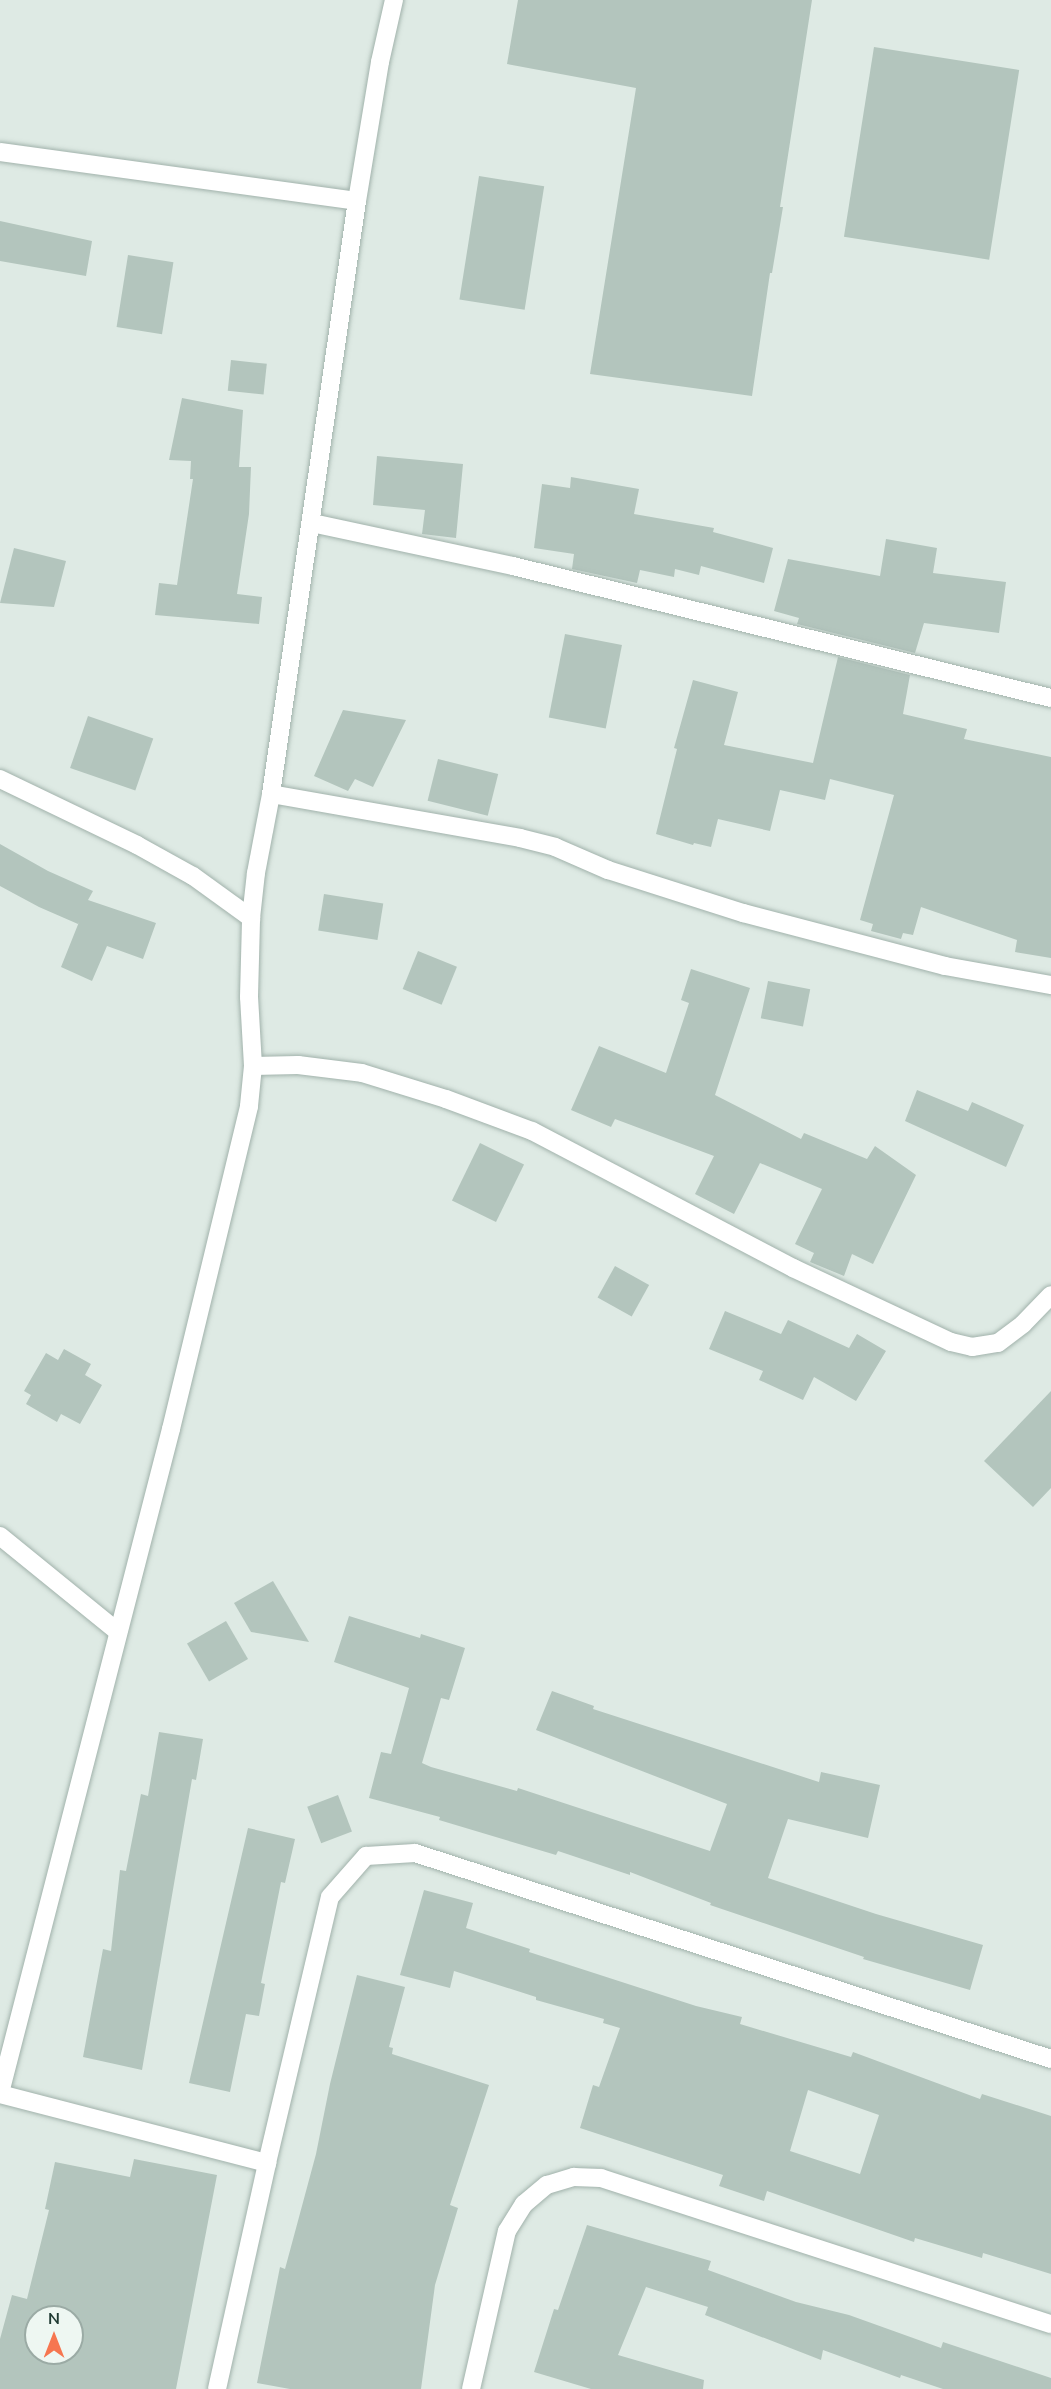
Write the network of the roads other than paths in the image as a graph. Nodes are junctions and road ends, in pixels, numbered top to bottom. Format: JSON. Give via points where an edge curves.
{"nodes":[{"id":1,"x":394,"y":0,"type":"edge"},
{"id":2,"x":0,"y":152,"type":"edge"},
{"id":3,"x":357,"y":201,"type":"junction"},
{"id":4,"x":312,"y":523,"type":"junction"},
{"id":5,"x":1051,"y":698,"type":"edge"},
{"id":6,"x":0,"y":779,"type":"edge"},
{"id":7,"x":271,"y":794,"type":"junction"},
{"id":8,"x":250,"y":918,"type":"junction"},
{"id":9,"x":1051,"y":985,"type":"edge"},
{"id":10,"x":253,"y":1066,"type":"junction"},
{"id":11,"x":1051,"y":1295,"type":"edge"},
{"id":12,"x":0,"y":1536,"type":"edge"},
{"id":13,"x":118,"y":1632,"type":"junction"},
{"id":14,"x":1051,"y":2059,"type":"edge"},
{"id":15,"x":0,"y":2094,"type":"edge"},
{"id":16,"x":267,"y":2163,"type":"junction"},
{"id":17,"x":1051,"y":2325,"type":"edge"},
{"id":18,"x":475,"y":2388,"type":"edge"},
{"id":19,"x":217,"y":2389,"type":"edge"}],
"edges":[{"from":1,"to":3,"type":"street"},
{"from":2,"to":3,"type":"street"},
{"from":3,"to":4,"type":"street"},
{"from":4,"to":5,"type":"street","via":[[513,566]]},
{"from":4,"to":7,"type":"street"},
{"from":6,"to":8,"type":"street","via":[[193,876]]},
{"from":7,"to":8,"type":"street"},
{"from":7,"to":9,"type":"street","via":[[520,838],[753,916],[945,966]]},
{"from":8,"to":10,"type":"street"},
{"from":10,"to":11,"type":"street","via":[[298,1065],[362,1073],[532,1131],[774,1258],[951,1342],[972,1347],[998,1343]]},
{"from":10,"to":13,"type":"street","via":[[241,1145]]},
{"from":12,"to":13,"type":"street"},
{"from":13,"to":15,"type":"street"},
{"from":14,"to":16,"type":"street","via":[[415,1853],[366,1856],[330,1897]]},
{"from":15,"to":16,"type":"street"},
{"from":16,"to":19,"type":"street"},
{"from":17,"to":18,"type":"street","via":[[601,2178],[574,2177],[547,2185],[524,2204],[507,2231]]}]}
